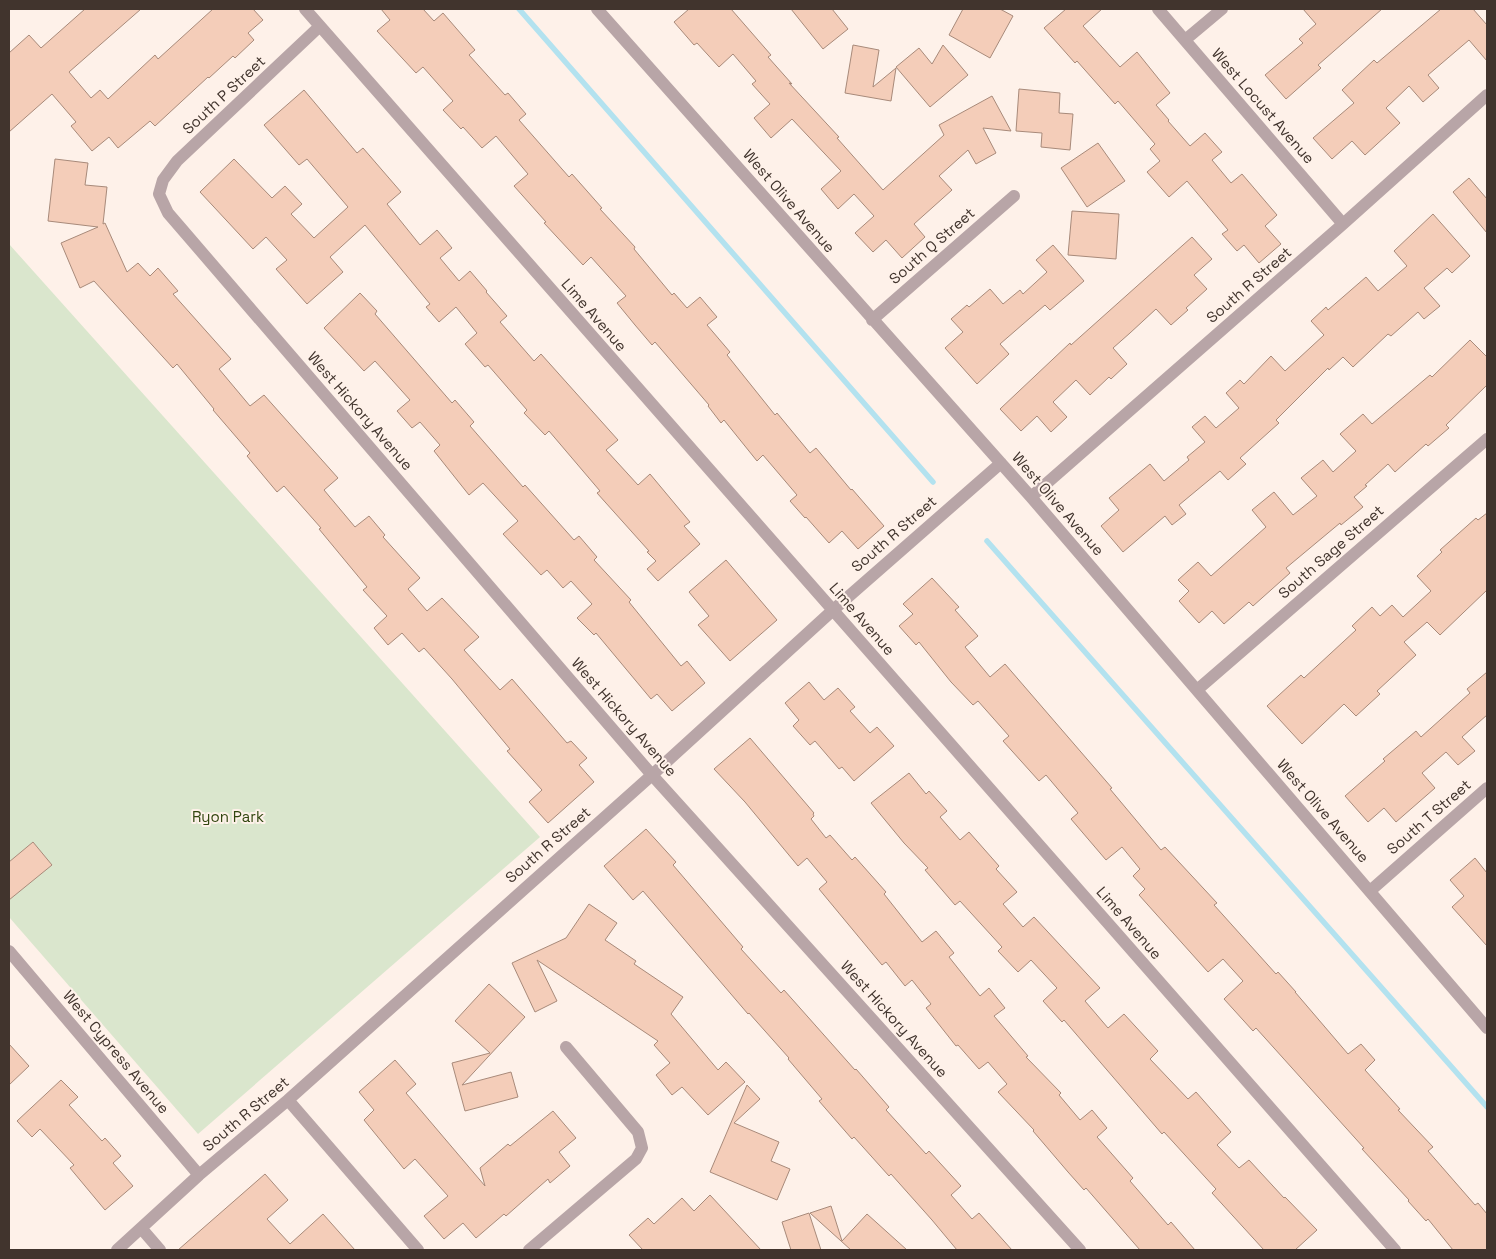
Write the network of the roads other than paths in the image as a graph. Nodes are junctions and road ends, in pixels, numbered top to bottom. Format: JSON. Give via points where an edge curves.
{"nodes":[{"id":1,"x":305,"y":9,"type":"edge"},
{"id":2,"x":597,"y":9,"type":"edge"},
{"id":3,"x":1158,"y":9,"type":"edge"},
{"id":4,"x":1222,"y":9,"type":"edge"},
{"id":5,"x":320,"y":26,"type":"junction"},
{"id":6,"x":1185,"y":40,"type":"junction"},
{"id":7,"x":1487,"y":95,"type":"edge"},
{"id":8,"x":159,"y":194,"type":"joint"},
{"id":9,"x":1014,"y":196,"type":"dead end"},
{"id":10,"x":1343,"y":224,"type":"junction"},
{"id":11,"x":872,"y":320,"type":"junction"},
{"id":12,"x":1487,"y":439,"type":"edge"},
{"id":13,"x":1001,"y":463,"type":"junction"},
{"id":14,"x":1031,"y":497,"type":"junction"},
{"id":15,"x":832,"y":610,"type":"junction"},
{"id":16,"x":1197,"y":690,"type":"junction"},
{"id":17,"x":652,"y":775,"type":"junction"},
{"id":18,"x":1487,"y":788,"type":"edge"},
{"id":19,"x":1370,"y":891,"type":"junction"},
{"id":20,"x":9,"y":951,"type":"edge"},
{"id":21,"x":1487,"y":1028,"type":"edge"},
{"id":22,"x":566,"y":1047,"type":"dead end"},
{"id":23,"x":288,"y":1100,"type":"junction"},
{"id":24,"x":200,"y":1175,"type":"junction"},
{"id":25,"x":141,"y":1228,"type":"junction"},
{"id":26,"x":118,"y":1250,"type":"edge"},
{"id":27,"x":160,"y":1250,"type":"edge"},
{"id":28,"x":418,"y":1250,"type":"edge"},
{"id":29,"x":529,"y":1250,"type":"edge"},
{"id":30,"x":1080,"y":1250,"type":"edge"},
{"id":31,"x":1395,"y":1250,"type":"edge"}],
"edges":[{"from":1,"to":5,"type":"street","name":"Lime Avenue"},
{"from":2,"to":11,"type":"street","name":"West Olive Avenue"},
{"from":3,"to":6,"type":"street","name":"West Locust Avenue"},
{"from":4,"to":6,"type":"street"},
{"from":5,"to":8,"type":"street","name":"South P Street","via":[[177,162],[163,180]]},
{"from":5,"to":15,"type":"street","name":"Lime Avenue"},
{"from":6,"to":10,"type":"street","name":"West Locust Avenue"},
{"from":7,"to":10,"type":"street","name":"South R Street"},
{"from":8,"to":17,"type":"street","name":"West Hickory Avenue","via":[[168,213]]},
{"from":9,"to":11,"type":"street","name":"South Q Street"},
{"from":10,"to":14,"type":"street","name":"South R Street"},
{"from":11,"to":13,"type":"street","name":"West Olive Avenue"},
{"from":12,"to":16,"type":"street","name":"South Sage Street"},
{"from":13,"to":14,"type":"street","name":"West Olive Avenue"},
{"from":13,"to":15,"type":"street","name":"South R Street"},
{"from":14,"to":16,"type":"street","name":"West Olive Avenue"},
{"from":15,"to":17,"type":"street","name":"South R Street"},
{"from":15,"to":31,"type":"street","name":"Lime Avenue"},
{"from":16,"to":19,"type":"street","name":"West Olive Avenue"},
{"from":17,"to":23,"type":"street","name":"South R Street"},
{"from":17,"to":30,"type":"street","name":"West Hickory Avenue"},
{"from":18,"to":19,"type":"street","name":"South T Street"},
{"from":19,"to":21,"type":"street","name":"West Olive Avenue"},
{"from":20,"to":24,"type":"street","name":"West Cypress Avenue"},
{"from":22,"to":29,"type":"street","via":[[638,1132],[642,1148],[636,1159]]},
{"from":23,"to":24,"type":"street","name":"South R Street"},
{"from":23,"to":28,"type":"street"},
{"from":24,"to":25,"type":"street","name":"South R Street"},
{"from":25,"to":26,"type":"street","name":"South R Street"},
{"from":25,"to":27,"type":"street"}]}
